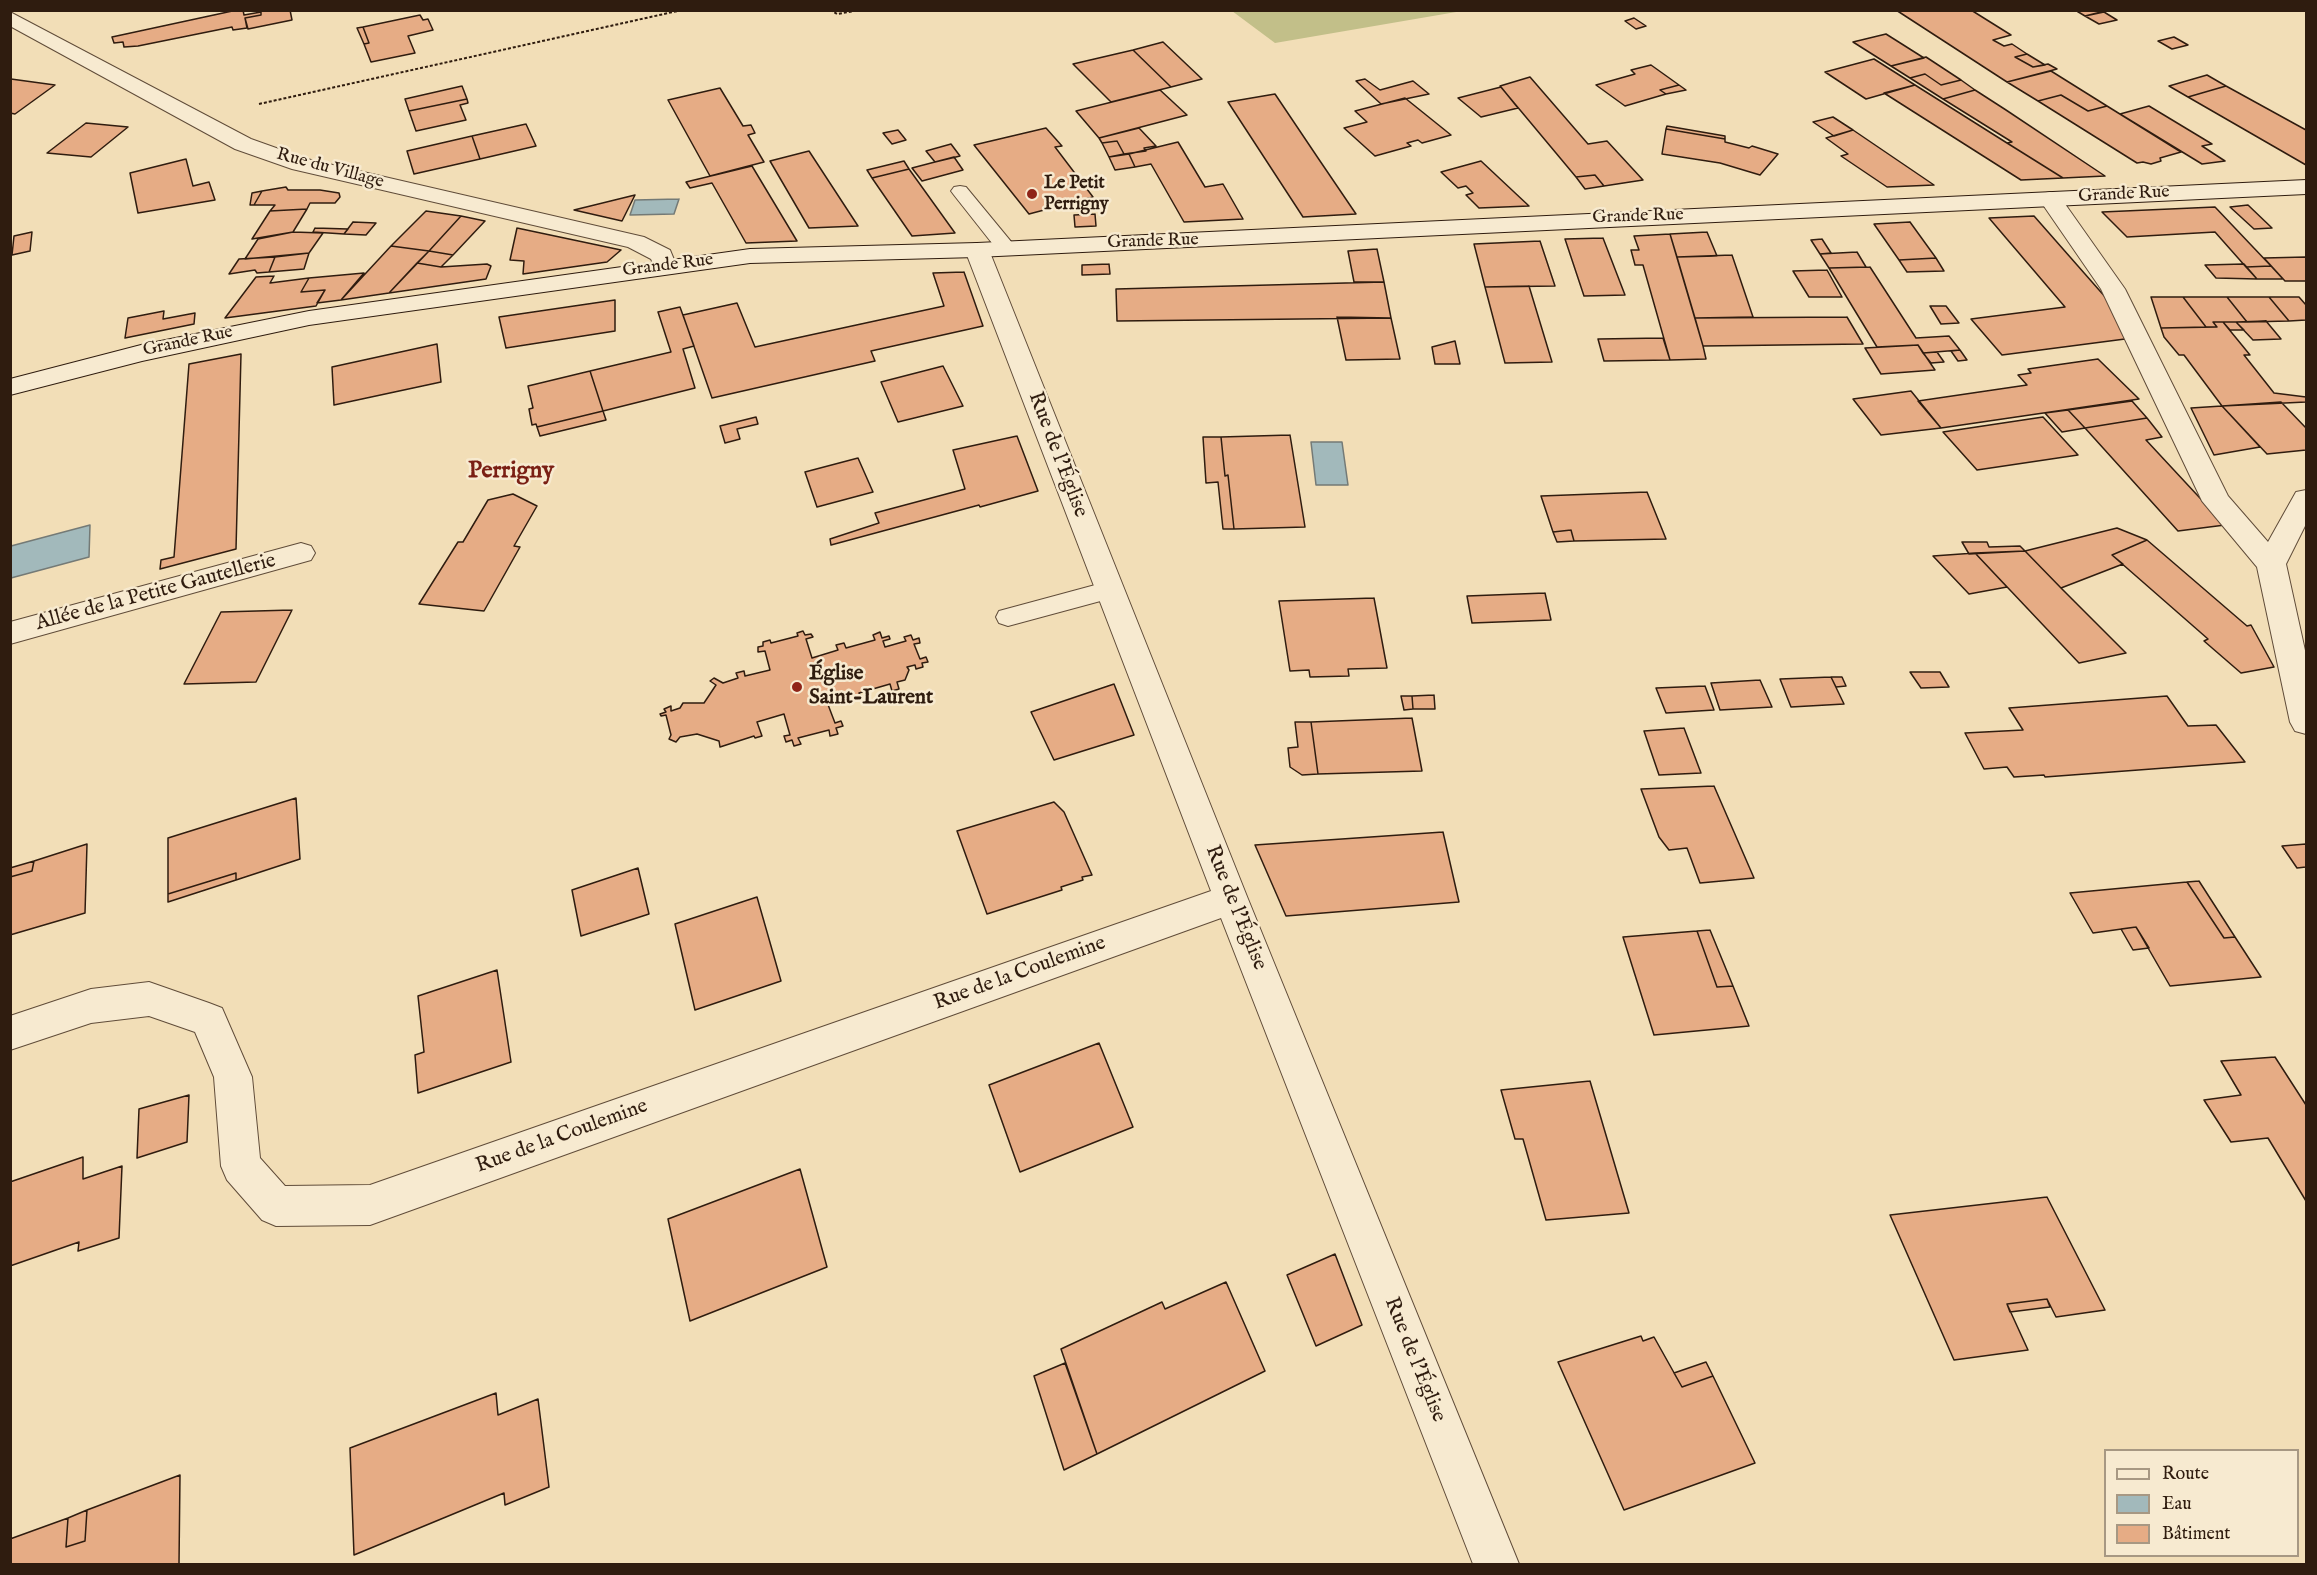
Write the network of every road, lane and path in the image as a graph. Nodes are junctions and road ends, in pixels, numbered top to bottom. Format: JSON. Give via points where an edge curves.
{"nodes":[{"id":1,"x":682,"y":10,"type":"edge"},
{"id":2,"x":830,"y":10,"type":"edge"},
{"id":3,"x":860,"y":10,"type":"edge"},
{"id":4,"x":10,"y":18,"type":"edge"},
{"id":5,"x":194,"y":118,"type":"junction"},
{"id":6,"x":2307,"y":187,"type":"edge"},
{"id":7,"x":960,"y":191,"type":"dead end"},
{"id":8,"x":2050,"y":199,"type":"junction"},
{"id":9,"x":992,"y":249,"type":"junction"},
{"id":10,"x":665,"y":267,"type":"junction"},
{"id":11,"x":10,"y":387,"type":"edge"},
{"id":12,"x":2307,"y":500,"type":"edge"},
{"id":13,"x":301,"y":553,"type":"dead end"},
{"id":14,"x":2271,"y":564,"type":"junction"},
{"id":15,"x":1110,"y":590,"type":"junction"},
{"id":16,"x":1008,"y":617,"type":"dead end"},
{"id":17,"x":10,"y":633,"type":"edge"},
{"id":18,"x":2307,"y":722,"type":"edge"},
{"id":19,"x":1231,"y":899,"type":"junction"},
{"id":20,"x":10,"y":1033,"type":"edge"},
{"id":21,"x":1496,"y":1564,"type":"edge"}],
"edges":[{"from":1,"to":5,"type":"path"},
{"from":2,"to":3,"type":"path","via":[[837,14]]},
{"from":4,"to":5,"type":"street","name":"Rue du Village"},
{"from":5,"to":10,"type":"street","name":"Rue du Village","via":[[243,144],[300,164],[636,242],[662,255]]},
{"from":6,"to":8,"type":"street","name":"Grande Rue"},
{"from":7,"to":9,"type":"lane"},
{"from":8,"to":9,"type":"street","name":"Grande Rue"},
{"from":8,"to":14,"type":"street","via":[[2113,289],[2216,501]]},
{"from":9,"to":10,"type":"street","name":"Grande Rue","via":[[750,256]]},
{"from":9,"to":15,"type":"street","name":"Rue de l'Église"},
{"from":10,"to":11,"type":"street","name":"Grande Rue","via":[[309,318],[152,350]]},
{"from":12,"to":14,"type":"street"},
{"from":13,"to":17,"type":"street","name":"Allée de la Petite Gautellerie"},
{"from":14,"to":18,"type":"street"},
{"from":15,"to":16,"type":"lane"},
{"from":15,"to":19,"type":"street","name":"Rue de l'Église"},
{"from":19,"to":20,"type":"street","name":"Rue de la Coulemine","via":[[370,1205],[276,1206],[241,1166],[233,1077],[209,1020],[149,999],[91,1006]]},
{"from":19,"to":21,"type":"street","name":"Rue de l'Église"}]}
